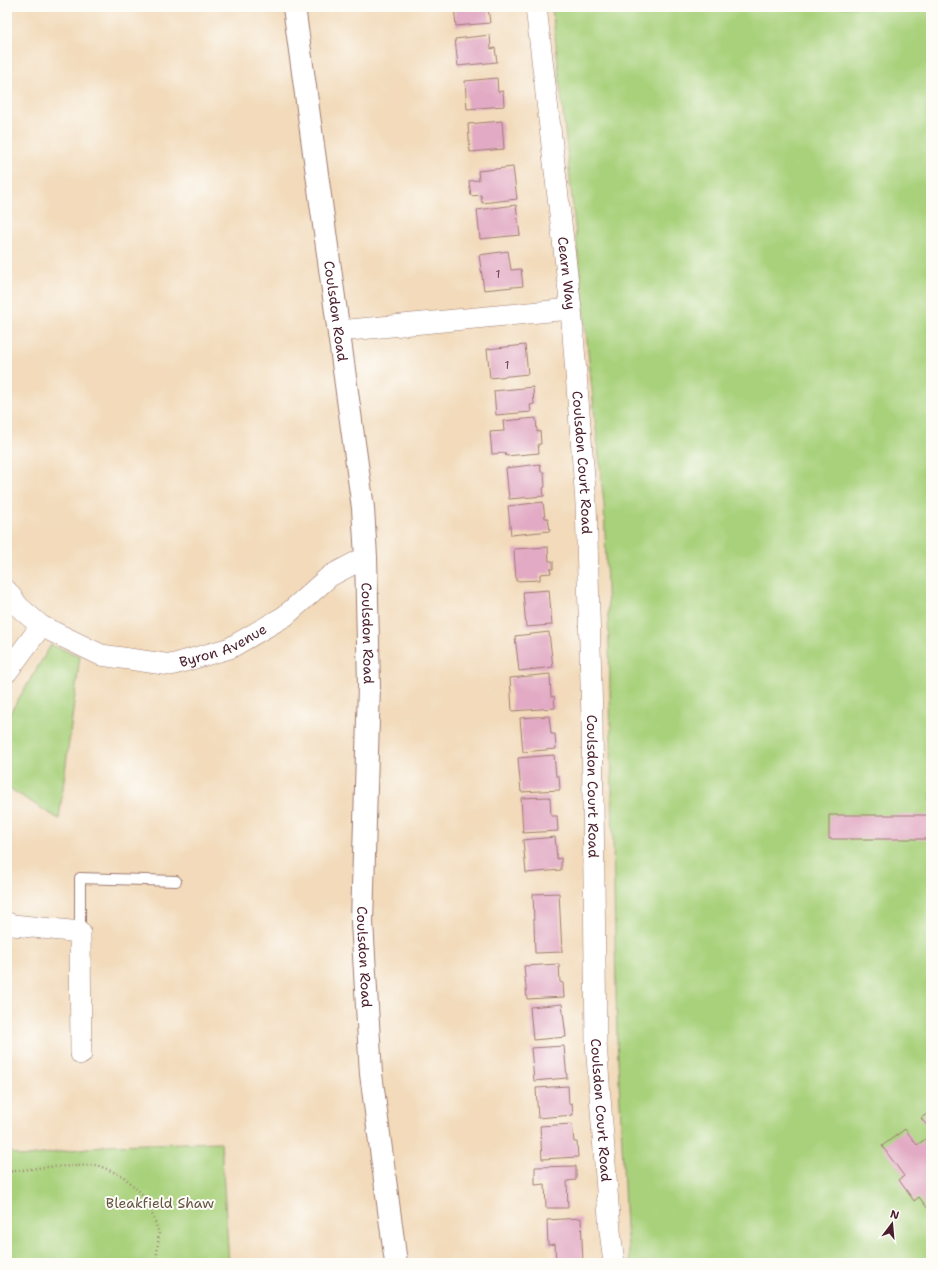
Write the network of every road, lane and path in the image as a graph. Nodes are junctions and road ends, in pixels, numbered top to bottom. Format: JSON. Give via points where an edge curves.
{"nodes":[{"id":1,"x":294,"y":7,"type":"edge"},
{"id":2,"x":536,"y":7,"type":"edge"},
{"id":3,"x":571,"y":309,"type":"junction"},
{"id":4,"x":339,"y":331,"type":"junction"},
{"id":5,"x":366,"y":557,"type":"junction"},
{"id":6,"x":7,"y":591,"type":"edge"},
{"id":7,"x":41,"y":626,"type":"junction"},
{"id":8,"x":7,"y":672,"type":"edge"},
{"id":9,"x":176,"y":881,"type":"dead end"},
{"id":10,"x":7,"y":923,"type":"edge"},
{"id":11,"x":80,"y":932,"type":"junction"},
{"id":12,"x":81,"y":1054,"type":"dead end"},
{"id":13,"x":7,"y":1172,"type":"edge"},
{"id":14,"x":156,"y":1263,"type":"edge"},
{"id":15,"x":396,"y":1263,"type":"edge"},
{"id":16,"x":614,"y":1263,"type":"edge"}],
"edges":[{"from":1,"to":4,"type":"main road","name":"Coulsdon Road"},
{"from":2,"to":3,"type":"street","name":"Cearn Way"},
{"from":3,"to":4,"type":"street","name":"Cearn Way"},
{"from":3,"to":16,"type":"street","name":"Coulsdon Court Road","via":[[586,503],[596,1043]]},
{"from":4,"to":5,"type":"main road","name":"Coulsdon Road","via":[[363,508]]},
{"from":5,"to":7,"type":"street","name":"Byron Avenue","via":[[330,576],[285,616],[230,648],[171,665],[101,655]]},
{"from":5,"to":15,"type":"main road","name":"Coulsdon Road","via":[[369,686],[362,922],[371,1074]]},
{"from":6,"to":7,"type":"street","name":"Byron Avenue","via":[[19,607]]},
{"from":7,"to":8,"type":"street"},
{"from":9,"to":11,"type":"lane","via":[[80,878]]},
{"from":10,"to":11,"type":"street"},
{"from":11,"to":12,"type":"street"},
{"from":13,"to":14,"type":"path","via":[[45,1167],[97,1165],[123,1176],[146,1198],[160,1233]]}]}
